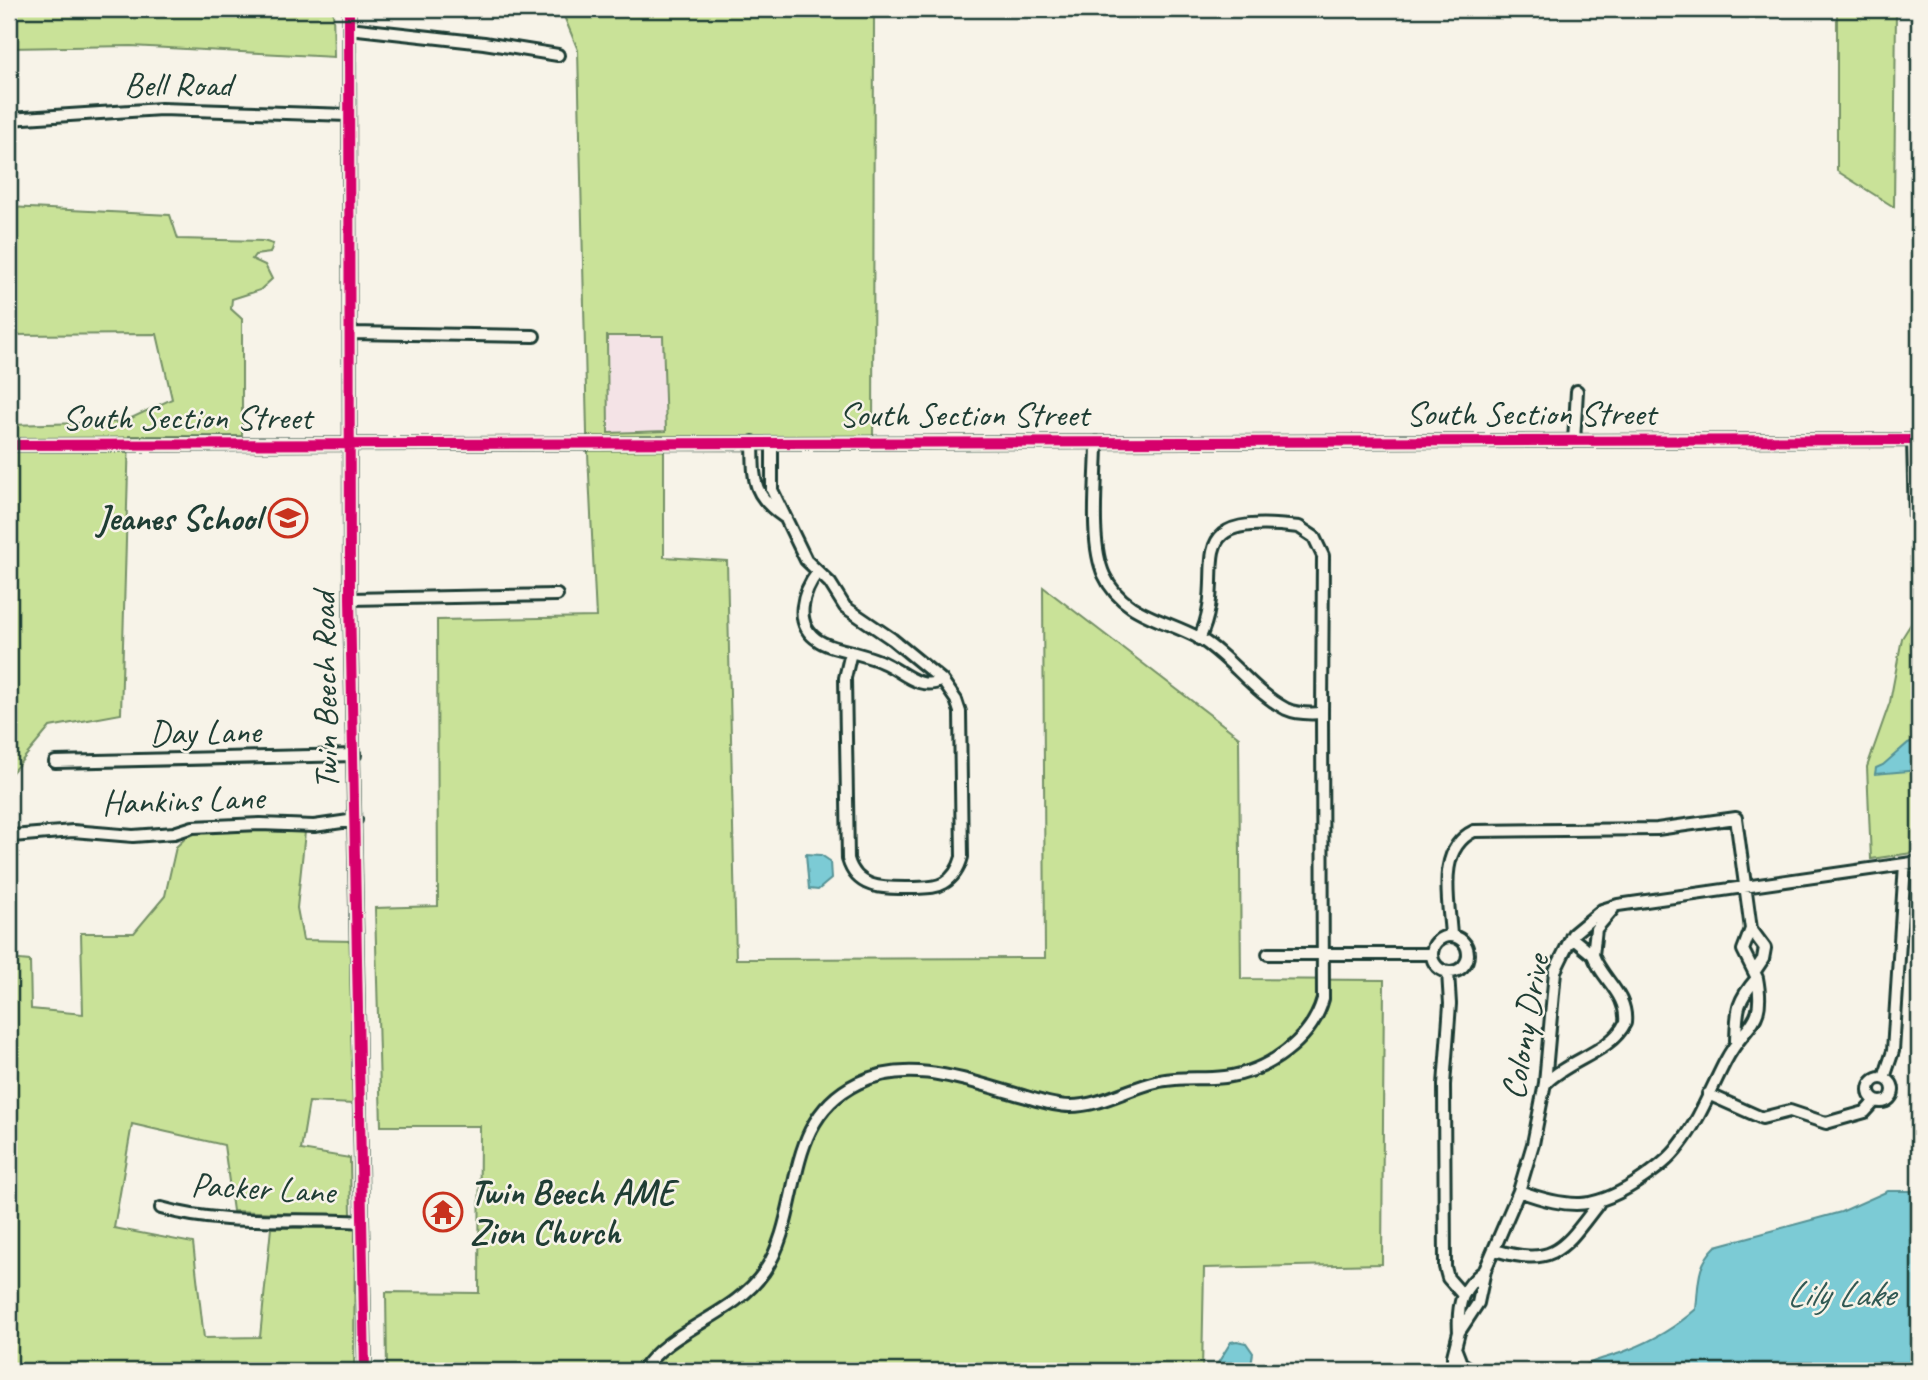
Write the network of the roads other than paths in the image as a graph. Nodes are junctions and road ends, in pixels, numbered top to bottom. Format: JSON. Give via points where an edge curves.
{"nodes":[{"id":1,"x":349,"y":9,"type":"edge"},
{"id":2,"x":349,"y":28,"type":"junction"},
{"id":3,"x":558,"y":55,"type":"dead end"},
{"id":4,"x":349,"y":115,"type":"junction"},
{"id":5,"x":9,"y":119,"type":"edge"},
{"id":6,"x":350,"y":333,"type":"junction"},
{"id":7,"x":534,"y":336,"type":"dead end"},
{"id":8,"x":1577,"y":391,"type":"dead end"},
{"id":9,"x":1916,"y":439,"type":"edge"},
{"id":10,"x":1574,"y":441,"type":"junction"},
{"id":11,"x":753,"y":442,"type":"junction"},
{"id":12,"x":1097,"y":442,"type":"junction"},
{"id":13,"x":772,"y":443,"type":"junction"},
{"id":14,"x":9,"y":445,"type":"edge"},
{"id":15,"x":351,"y":445,"type":"junction"},
{"id":16,"x":784,"y":517,"type":"junction"},
{"id":17,"x":1915,"y":519,"type":"dead end"},
{"id":18,"x":818,"y":572,"type":"junction"},
{"id":19,"x":557,"y":595,"type":"dead end"},
{"id":20,"x":350,"y":599,"type":"junction"},
{"id":21,"x":1199,"y":639,"type":"junction"},
{"id":22,"x":851,"y":652,"type":"junction"},
{"id":23,"x":942,"y":680,"type":"junction"},
{"id":24,"x":1322,"y":713,"type":"junction"},
{"id":25,"x":355,"y":755,"type":"junction"},
{"id":26,"x":55,"y":762,"type":"dead end"},
{"id":27,"x":356,"y":820,"type":"junction"},
{"id":28,"x":12,"y":835,"type":"dead end"},
{"id":29,"x":1919,"y":862,"type":"edge"},
{"id":30,"x":1905,"y":864,"type":"junction"},
{"id":31,"x":1745,"y":885,"type":"junction"},
{"id":32,"x":1618,"y":905,"type":"junction"},
{"id":33,"x":1751,"y":929,"type":"junction"},
{"id":34,"x":1451,"y":935,"type":"junction"},
{"id":35,"x":1571,"y":937,"type":"junction"},
{"id":36,"x":1268,"y":954,"type":"dead end"},
{"id":37,"x":1325,"y":954,"type":"junction"},
{"id":38,"x":1432,"y":954,"type":"junction"},
{"id":39,"x":1592,"y":955,"type":"junction"},
{"id":40,"x":1448,"y":972,"type":"junction"},
{"id":41,"x":1756,"y":974,"type":"junction"},
{"id":42,"x":1736,"y":1041,"type":"junction"},
{"id":43,"x":1884,"y":1078,"type":"junction"},
{"id":44,"x":1545,"y":1083,"type":"junction"},
{"id":45,"x":1709,"y":1094,"type":"junction"},
{"id":46,"x":1875,"y":1101,"type":"junction"},
{"id":47,"x":1519,"y":1191,"type":"junction"},
{"id":48,"x":1598,"y":1204,"type":"junction"},
{"id":49,"x":161,"y":1208,"type":"dead end"},
{"id":50,"x":362,"y":1222,"type":"junction"},
{"id":51,"x":1495,"y":1250,"type":"junction"},
{"id":52,"x":1485,"y":1270,"type":"junction"},
{"id":53,"x":1462,"y":1294,"type":"junction"},
{"id":54,"x":1459,"y":1332,"type":"junction"},
{"id":55,"x":1455,"y":1346,"type":"junction"},
{"id":56,"x":365,"y":1371,"type":"edge"},
{"id":57,"x":642,"y":1371,"type":"edge"},
{"id":58,"x":1453,"y":1371,"type":"edge"},
{"id":59,"x":1473,"y":1371,"type":"edge"}],
"edges":[{"from":1,"to":2,"type":"street","name":"Twin Beech Road"},
{"from":2,"to":3,"type":"street"},
{"from":2,"to":4,"type":"street","name":"Twin Beech Road"},
{"from":4,"to":5,"type":"street","name":"Bell Road","via":[[173,109]]},
{"from":4,"to":6,"type":"street","name":"Twin Beech Road"},
{"from":6,"to":7,"type":"street"},
{"from":6,"to":15,"type":"street","name":"Twin Beech Road"},
{"from":8,"to":10,"type":"street"},
{"from":9,"to":10,"type":"street","name":"South Section Street"},
{"from":9,"to":17,"type":"street"},
{"from":10,"to":12,"type":"street","name":"South Section Street"},
{"from":11,"to":13,"type":"street","name":"South Section Street"},
{"from":11,"to":15,"type":"street","name":"South Section Street"},
{"from":11,"to":16,"type":"street","via":[[759,496]]},
{"from":12,"to":13,"type":"street","name":"South Section Street"},
{"from":12,"to":21,"type":"street","via":[[1097,547],[1105,578],[1128,606]]},
{"from":13,"to":16,"type":"street","via":[[772,490]]},
{"from":14,"to":15,"type":"street","name":"South Section Street"},
{"from":15,"to":20,"type":"street","name":"Twin Beech Road"},
{"from":16,"to":18,"type":"street","via":[[806,561]]},
{"from":18,"to":22,"type":"street","via":[[803,595],[806,626],[820,642]]},
{"from":18,"to":23,"type":"street","via":[[845,607]]},
{"from":19,"to":20,"type":"street"},
{"from":20,"to":25,"type":"street","name":"Twin Beech Road"},
{"from":21,"to":24,"type":"street","via":[[1287,710]]},
{"from":21,"to":24,"type":"street","via":[[1210,616],[1209,567],[1214,545],[1239,526],[1299,527],[1314,537],[1323,556]]},
{"from":22,"to":23,"type":"street","via":[[882,661],[915,681]]},
{"from":22,"to":23,"type":"street","via":[[845,678],[848,859],[856,876],[872,886],[935,887],[947,881],[960,864],[962,726],[956,700]]},
{"from":24,"to":37,"type":"street"},
{"from":25,"to":26,"type":"street","name":"Day Lane"},
{"from":25,"to":27,"type":"street","name":"Twin Beech Road"},
{"from":27,"to":28,"type":"street","name":"Hankins Lane","via":[[314,827],[193,827],[133,836],[73,831]]},
{"from":27,"to":50,"type":"street","name":"Twin Beech Road"},
{"from":29,"to":30,"type":"street","name":"Colony Drive"},
{"from":30,"to":31,"type":"street","name":"Colony Drive"},
{"from":30,"to":43,"type":"street","via":[[1893,1051]]},
{"from":31,"to":32,"type":"street","name":"Colony Drive"},
{"from":31,"to":33,"type":"street"},
{"from":31,"to":34,"type":"street","via":[[1736,818],[1657,829],[1482,829],[1463,837],[1450,855]]},
{"from":32,"to":35,"type":"street","name":"Colony Drive","via":[[1602,910]]},
{"from":32,"to":39,"type":"street","via":[[1597,929]]},
{"from":33,"to":41,"type":"street","via":[[1743,950]]},
{"from":33,"to":41,"type":"street","via":[[1765,948]]},
{"from":34,"to":38,"type":"street","via":[[1438,939]]},
{"from":34,"to":40,"type":"street","via":[[1465,943],[1468,954],[1464,965]]},
{"from":35,"to":39,"type":"street"},
{"from":35,"to":44,"type":"street","name":"Colony Drive","via":[[1555,971]]},
{"from":36,"to":37,"type":"street"},
{"from":37,"to":38,"type":"street"},
{"from":37,"to":57,"type":"street","via":[[1323,999],[1315,1022],[1274,1060],[1247,1072],[1157,1081],[1106,1099],[1070,1105],[922,1070],[889,1073],[857,1083],[830,1105],[808,1133],[797,1162],[781,1241],[765,1271],[743,1297],[672,1343]]},
{"from":38,"to":40,"type":"street","via":[[1435,965]]},
{"from":39,"to":44,"type":"street","via":[[1624,1003],[1625,1023],[1612,1040],[1557,1071]]},
{"from":40,"to":53,"type":"street","via":[[1445,1267]]},
{"from":41,"to":42,"type":"street","via":[[1737,1006]]},
{"from":41,"to":42,"type":"street","via":[[1761,1010]]},
{"from":42,"to":45,"type":"street"},
{"from":43,"to":46,"type":"street","via":[[1874,1080],[1870,1087]]},
{"from":43,"to":46,"type":"street","via":[[1892,1084],[1893,1096],[1883,1103]]},
{"from":44,"to":47,"type":"street","name":"Colony Drive"},
{"from":45,"to":46,"type":"street","via":[[1762,1118],[1790,1111],[1826,1123],[1865,1112]]},
{"from":45,"to":48,"type":"street","via":[[1679,1147],[1622,1192]]},
{"from":47,"to":48,"type":"street","via":[[1571,1205]]},
{"from":47,"to":51,"type":"street","name":"Colony Drive"},
{"from":48,"to":51,"type":"street","via":[[1556,1252],[1521,1258]]},
{"from":49,"to":50,"type":"street","name":"Packer Lane","via":[[230,1219]]},
{"from":50,"to":56,"type":"street","name":"Twin Beech Road"},
{"from":51,"to":52,"type":"street","name":"Colony Drive"},
{"from":52,"to":53,"type":"street","name":"Colony Drive"},
{"from":52,"to":54,"type":"street","name":"Colony Drive","via":[[1478,1303]]},
{"from":53,"to":54,"type":"street","name":"Colony Drive"},
{"from":54,"to":55,"type":"street","name":"Colony Drive"},
{"from":55,"to":58,"type":"street","name":"Colony Drive"},
{"from":55,"to":59,"type":"street","via":[[1461,1363]]}]}
